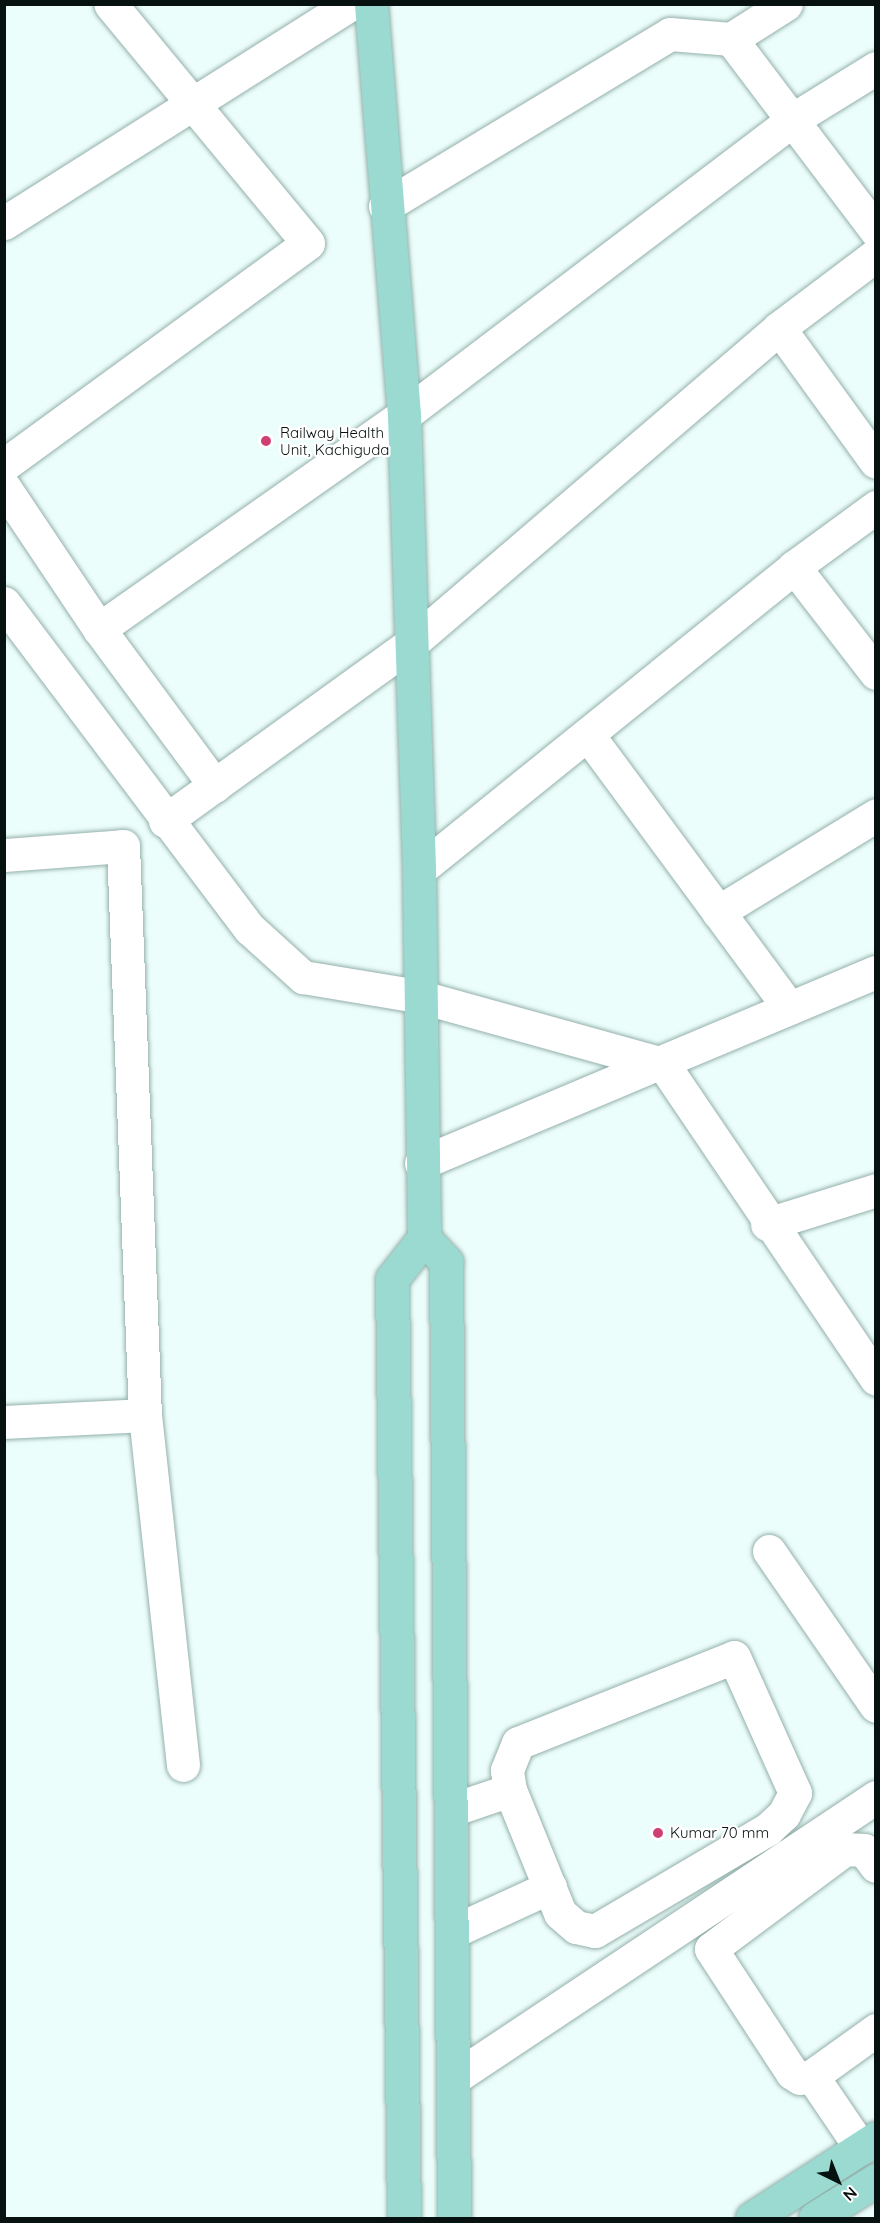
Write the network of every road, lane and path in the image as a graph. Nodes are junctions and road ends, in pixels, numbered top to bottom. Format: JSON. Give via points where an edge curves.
{"nodes":[{"id":1,"x":110,"y":4,"type":"edge"},
{"id":2,"x":350,"y":4,"type":"edge"},
{"id":3,"x":371,"y":4,"type":"edge"},
{"id":4,"x":786,"y":4,"type":"edge"},
{"id":5,"x":731,"y":39,"type":"junction"},
{"id":6,"x":876,"y":68,"type":"edge"},
{"id":7,"x":193,"y":102,"type":"junction"},
{"id":8,"x":795,"y":118,"type":"junction"},
{"id":9,"x":385,"y":206,"type":"junction"},
{"id":10,"x":4,"y":224,"type":"edge"},
{"id":11,"x":876,"y":231,"type":"edge"},
{"id":12,"x":876,"y":255,"type":"edge"},
{"id":13,"x":779,"y":328,"type":"junction"},
{"id":14,"x":404,"y":415,"type":"junction"},
{"id":15,"x":876,"y":462,"type":"edge"},
{"id":16,"x":4,"y":465,"type":"edge"},
{"id":17,"x":4,"y":487,"type":"edge"},
{"id":18,"x":876,"y":507,"type":"edge"},
{"id":19,"x":794,"y":567,"type":"junction"},
{"id":20,"x":4,"y":603,"type":"edge"},
{"id":21,"x":99,"y":629,"type":"junction"},
{"id":22,"x":413,"y":642,"type":"junction"},
{"id":23,"x":869,"y":652,"type":"edge"},
{"id":24,"x":588,"y":735,"type":"junction"},
{"id":25,"x":215,"y":786,"type":"junction"},
{"id":26,"x":876,"y":815,"type":"edge"},
{"id":27,"x":165,"y":821,"type":"junction"},
{"id":28,"x":4,"y":855,"type":"edge"},
{"id":29,"x":419,"y":870,"type":"junction"},
{"id":30,"x":718,"y":912,"type":"junction"},
{"id":31,"x":876,"y":972,"type":"edge"},
{"id":32,"x":418,"y":996,"type":"junction"},
{"id":33,"x":789,"y":1008,"type":"junction"},
{"id":34,"x":663,"y":1064,"type":"junction"},
{"id":35,"x":421,"y":1163,"type":"junction"},
{"id":36,"x":876,"y":1190,"type":"edge"},
{"id":37,"x":767,"y":1224,"type":"junction"},
{"id":38,"x":424,"y":1238,"type":"junction"},
{"id":39,"x":876,"y":1379,"type":"edge"},
{"id":40,"x":145,"y":1415,"type":"junction"},
{"id":41,"x":4,"y":1422,"type":"edge"},
{"id":42,"x":769,"y":1551,"type":"dead end"},
{"id":43,"x":876,"y":1706,"type":"edge"},
{"id":44,"x":183,"y":1765,"type":"dead end"},
{"id":45,"x":510,"y":1791,"type":"junction"},
{"id":46,"x":876,"y":1797,"type":"edge"},
{"id":47,"x":451,"y":1810,"type":"junction"},
{"id":48,"x":876,"y":1866,"type":"edge"},
{"id":49,"x":550,"y":1887,"type":"junction"},
{"id":50,"x":452,"y":1932,"type":"junction"},
{"id":51,"x":876,"y":2030,"type":"edge"},
{"id":52,"x":812,"y":2076,"type":"junction"},
{"id":53,"x":454,"y":2078,"type":"junction"},
{"id":54,"x":868,"y":2143,"type":"edge"},
{"id":55,"x":876,"y":2180,"type":"edge"},
{"id":56,"x":404,"y":2218,"type":"edge"},
{"id":57,"x":454,"y":2218,"type":"edge"},
{"id":58,"x":752,"y":2218,"type":"edge"},
{"id":59,"x":815,"y":2218,"type":"edge"}],
"edges":[{"from":1,"to":7,"type":"street"},
{"from":2,"to":7,"type":"street"},
{"from":3,"to":9,"type":"main road"},
{"from":4,"to":5,"type":"street"},
{"from":5,"to":8,"type":"street"},
{"from":5,"to":9,"type":"street","via":[[670,34]]},
{"from":6,"to":8,"type":"street"},
{"from":7,"to":10,"type":"street"},
{"from":7,"to":16,"type":"street","via":[[308,243]]},
{"from":8,"to":11,"type":"street"},
{"from":8,"to":14,"type":"street"},
{"from":9,"to":14,"type":"main road"},
{"from":12,"to":13,"type":"street"},
{"from":13,"to":15,"type":"street"},
{"from":13,"to":22,"type":"street"},
{"from":14,"to":21,"type":"street"},
{"from":14,"to":22,"type":"main road"},
{"from":17,"to":21,"type":"street"},
{"from":18,"to":19,"type":"street"},
{"from":19,"to":23,"type":"street"},
{"from":19,"to":24,"type":"street"},
{"from":20,"to":27,"type":"street"},
{"from":21,"to":25,"type":"street"},
{"from":22,"to":25,"type":"street"},
{"from":22,"to":29,"type":"main road"},
{"from":24,"to":29,"type":"street"},
{"from":24,"to":30,"type":"street"},
{"from":25,"to":27,"type":"street"},
{"from":26,"to":30,"type":"street"},
{"from":27,"to":32,"type":"street","via":[[250,929],[303,977]]},
{"from":28,"to":40,"type":"street","via":[[123,846]]},
{"from":29,"to":32,"type":"main road"},
{"from":30,"to":33,"type":"street"},
{"from":31,"to":33,"type":"street"},
{"from":32,"to":34,"type":"street"},
{"from":32,"to":35,"type":"main road"},
{"from":33,"to":34,"type":"street"},
{"from":34,"to":35,"type":"street"},
{"from":34,"to":37,"type":"street"},
{"from":35,"to":38,"type":"main road"},
{"from":36,"to":37,"type":"street"},
{"from":37,"to":39,"type":"street"},
{"from":38,"to":47,"type":"main road","via":[[446,1262]]},
{"from":38,"to":56,"type":"main road","via":[[392,1279]]},
{"from":40,"to":41,"type":"street"},
{"from":40,"to":44,"type":"street"},
{"from":42,"to":43,"type":"street"},
{"from":45,"to":47,"type":"street"},
{"from":45,"to":49,"type":"street"},
{"from":45,"to":49,"type":"street","via":[[507,1770],[518,1743],[734,1657],[795,1793],[768,1829],[595,1931],[576,1927],[560,1913]]},
{"from":46,"to":53,"type":"street"},
{"from":47,"to":50,"type":"main road"},
{"from":48,"to":52,"type":"street","via":[[864,1850],[845,1849],[711,1949],[792,2073]]},
{"from":49,"to":50,"type":"street"},
{"from":50,"to":53,"type":"main road"},
{"from":51,"to":52,"type":"street"},
{"from":52,"to":54,"type":"street"},
{"from":53,"to":57,"type":"main road"},
{"from":54,"to":58,"type":"main road"},
{"from":55,"to":59,"type":"main road"}]}
